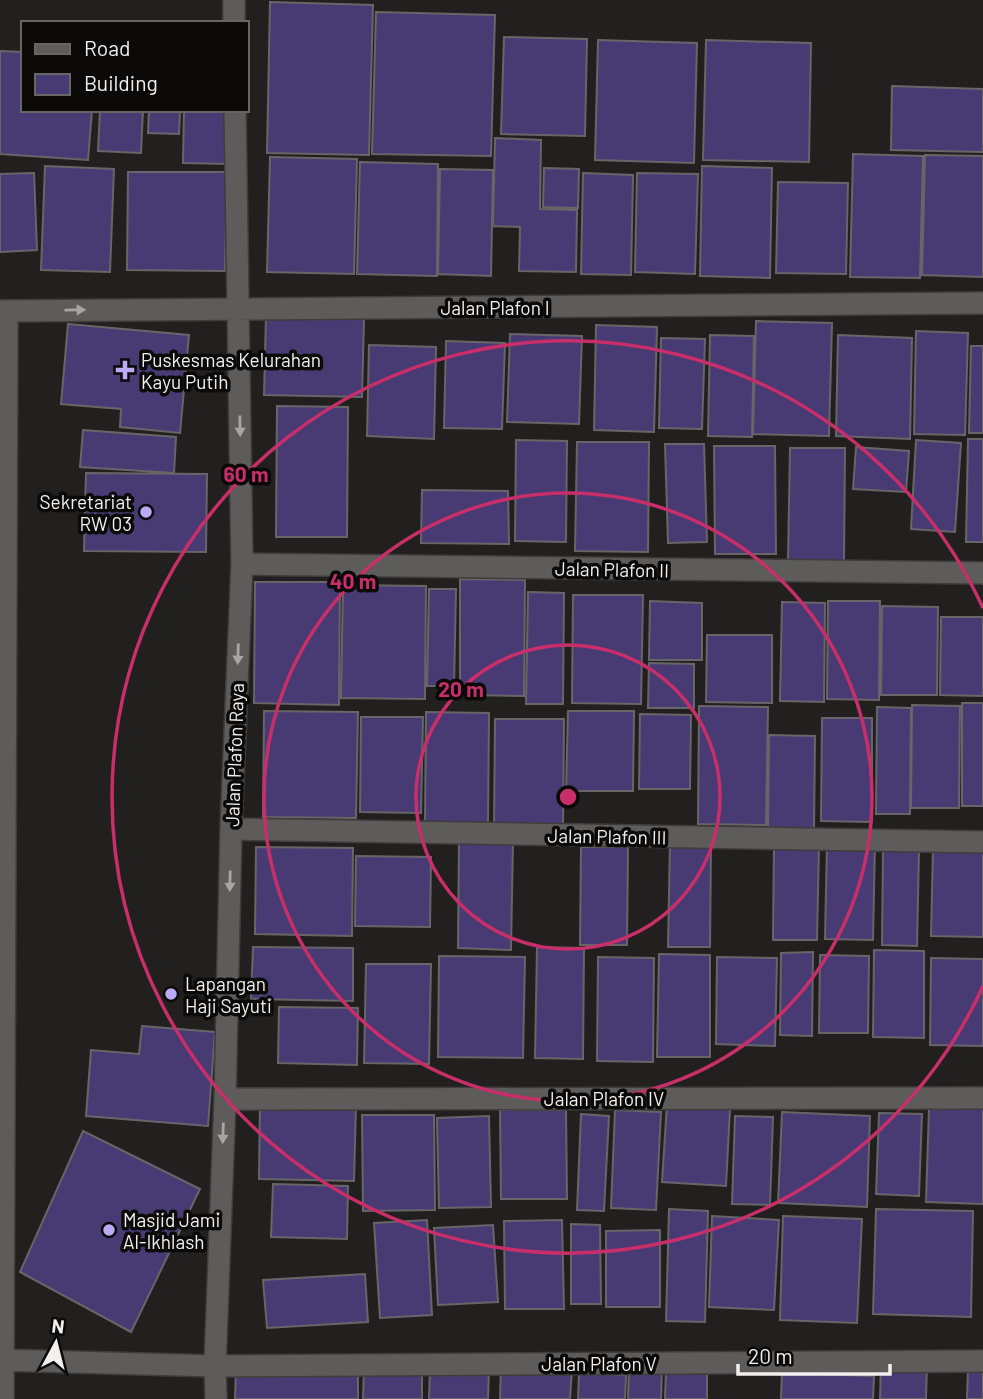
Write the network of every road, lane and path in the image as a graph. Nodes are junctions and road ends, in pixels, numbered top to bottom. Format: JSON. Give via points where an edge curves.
{"nodes":[{"id":1,"x":234,"y":0,"type":"edge"},
{"id":2,"x":234,"y":21,"type":"edge"},
{"id":3,"x":235,"y":112,"type":"edge"},
{"id":4,"x":983,"y":303,"type":"edge"},
{"id":5,"x":239,"y":309,"type":"junction"},
{"id":6,"x":4,"y":311,"type":"edge"},
{"id":7,"x":242,"y":564,"type":"junction"},
{"id":8,"x":983,"y":573,"type":"edge"},
{"id":9,"x":3,"y":586,"type":"edge"},
{"id":10,"x":231,"y":829,"type":"junction"},
{"id":11,"x":3,"y":835,"type":"edge"},
{"id":12,"x":983,"y":842,"type":"edge"},
{"id":13,"x":983,"y":1098,"type":"edge"},
{"id":14,"x":225,"y":1099,"type":"junction"},
{"id":15,"x":2,"y":1108,"type":"edge"},
{"id":16,"x":2,"y":1360,"type":"edge"},
{"id":17,"x":983,"y":1361,"type":"edge"},
{"id":18,"x":215,"y":1366,"type":"junction"},
{"id":19,"x":4,"y":1399,"type":"edge"},
{"id":20,"x":216,"y":1399,"type":"edge"}],
"edges":[{"from":1,"to":2,"type":"street"},
{"from":3,"to":5,"type":"street","name":"Jalan Plafon Raya"},
{"from":4,"to":5,"type":"street","name":"Jalan Plafon I"},
{"from":6,"to":5,"type":"street","name":"Jalan Plafon I","one_way":true},
{"from":5,"to":7,"type":"street","name":"Jalan Plafon Raya","one_way":true},
{"from":6,"to":9,"type":"street"},
{"from":7,"to":8,"type":"street","name":"Jalan Plafon II"},
{"from":7,"to":10,"type":"street","name":"Jalan Plafon Raya","one_way":true},
{"from":9,"to":11,"type":"street"},
{"from":10,"to":12,"type":"street","name":"Jalan Plafon III"},
{"from":10,"to":14,"type":"street","name":"Jalan Plafon Raya","one_way":true},
{"from":11,"to":15,"type":"street"},
{"from":13,"to":14,"type":"street","name":"Jalan Plafon IV"},
{"from":14,"to":18,"type":"street","name":"Jalan Plafon Raya","one_way":true},
{"from":15,"to":16,"type":"street"},
{"from":16,"to":18,"type":"street","name":"Jalan Plafon V"},
{"from":16,"to":19,"type":"street"},
{"from":17,"to":18,"type":"street","name":"Jalan Plafon V"},
{"from":18,"to":20,"type":"street","name":"Jalan Plafon Raya"}]}
